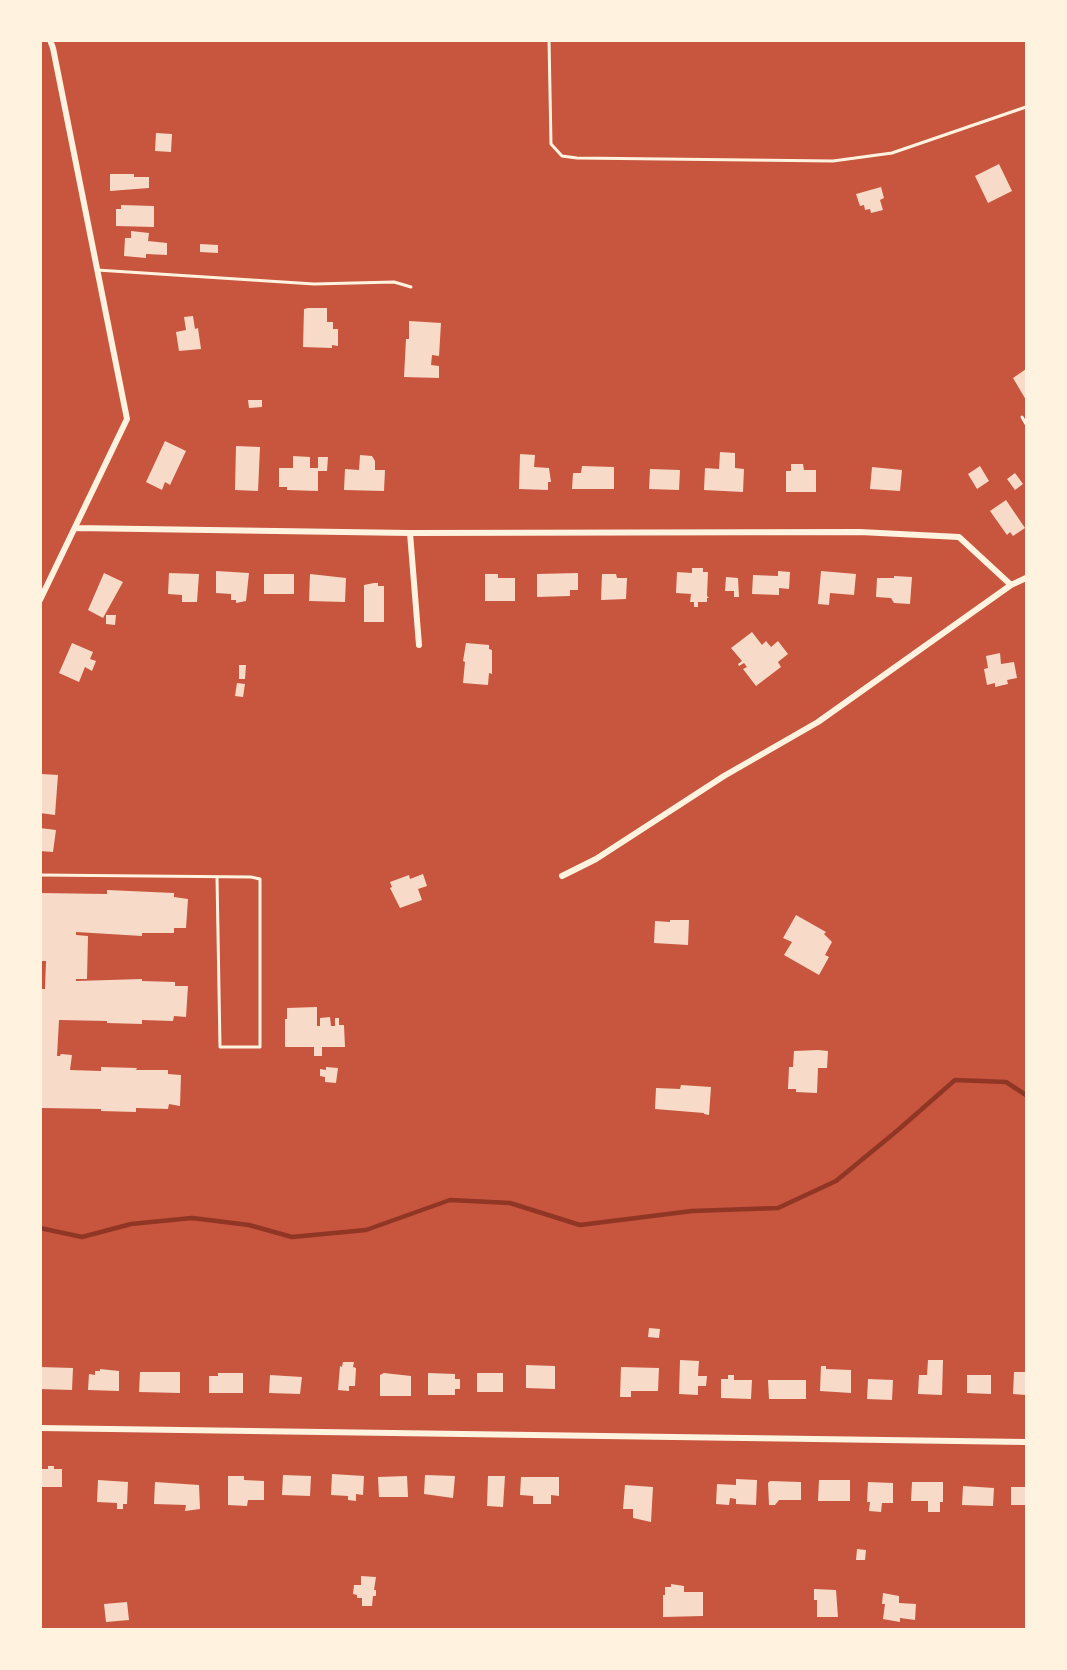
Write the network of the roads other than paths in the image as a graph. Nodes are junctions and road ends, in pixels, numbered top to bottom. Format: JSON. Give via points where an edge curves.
{"nodes":[{"id":1,"x":50,"y":40,"type":"edge"},
{"id":2,"x":549,"y":40,"type":"edge"},
{"id":3,"x":1026,"y":107,"type":"edge"},
{"id":4,"x":98,"y":270,"type":"junction"},
{"id":5,"x":411,"y":287,"type":"dead end"},
{"id":6,"x":1022,"y":417,"type":"dead end"},
{"id":7,"x":1026,"y":424,"type":"edge"},
{"id":8,"x":75,"y":528,"type":"junction"},
{"id":9,"x":410,"y":533,"type":"junction"},
{"id":10,"x":1026,"y":578,"type":"edge"},
{"id":11,"x":1011,"y":585,"type":"junction"},
{"id":12,"x":40,"y":600,"type":"edge"},
{"id":13,"x":419,"y":645,"type":"dead end"},
{"id":14,"x":40,"y":875,"type":"edge"},
{"id":15,"x":562,"y":876,"type":"dead end"},
{"id":16,"x":217,"y":877,"type":"junction"},
{"id":17,"x":40,"y":1428,"type":"edge"},
{"id":18,"x":1026,"y":1442,"type":"edge"}],
"edges":[{"from":1,"to":4,"type":"street"},
{"from":2,"to":3,"type":"lane","via":[[551,144],[562,156],[833,161],[892,153]]},
{"from":4,"to":5,"type":"lane","via":[[314,284],[393,282]]},
{"from":4,"to":8,"type":"street","via":[[127,419]]},
{"from":6,"to":7,"type":"lane"},
{"from":8,"to":9,"type":"street"},
{"from":8,"to":12,"type":"street"},
{"from":9,"to":11,"type":"street","via":[[860,532],[959,537]]},
{"from":9,"to":13,"type":"street"},
{"from":10,"to":11,"type":"street"},
{"from":11,"to":15,"type":"street","via":[[818,722]]},
{"from":14,"to":16,"type":"lane"},
{"from":16,"to":16,"type":"lane","via":[[260,879],[260,1047],[220,1047]]},
{"from":17,"to":18,"type":"street"}]}
